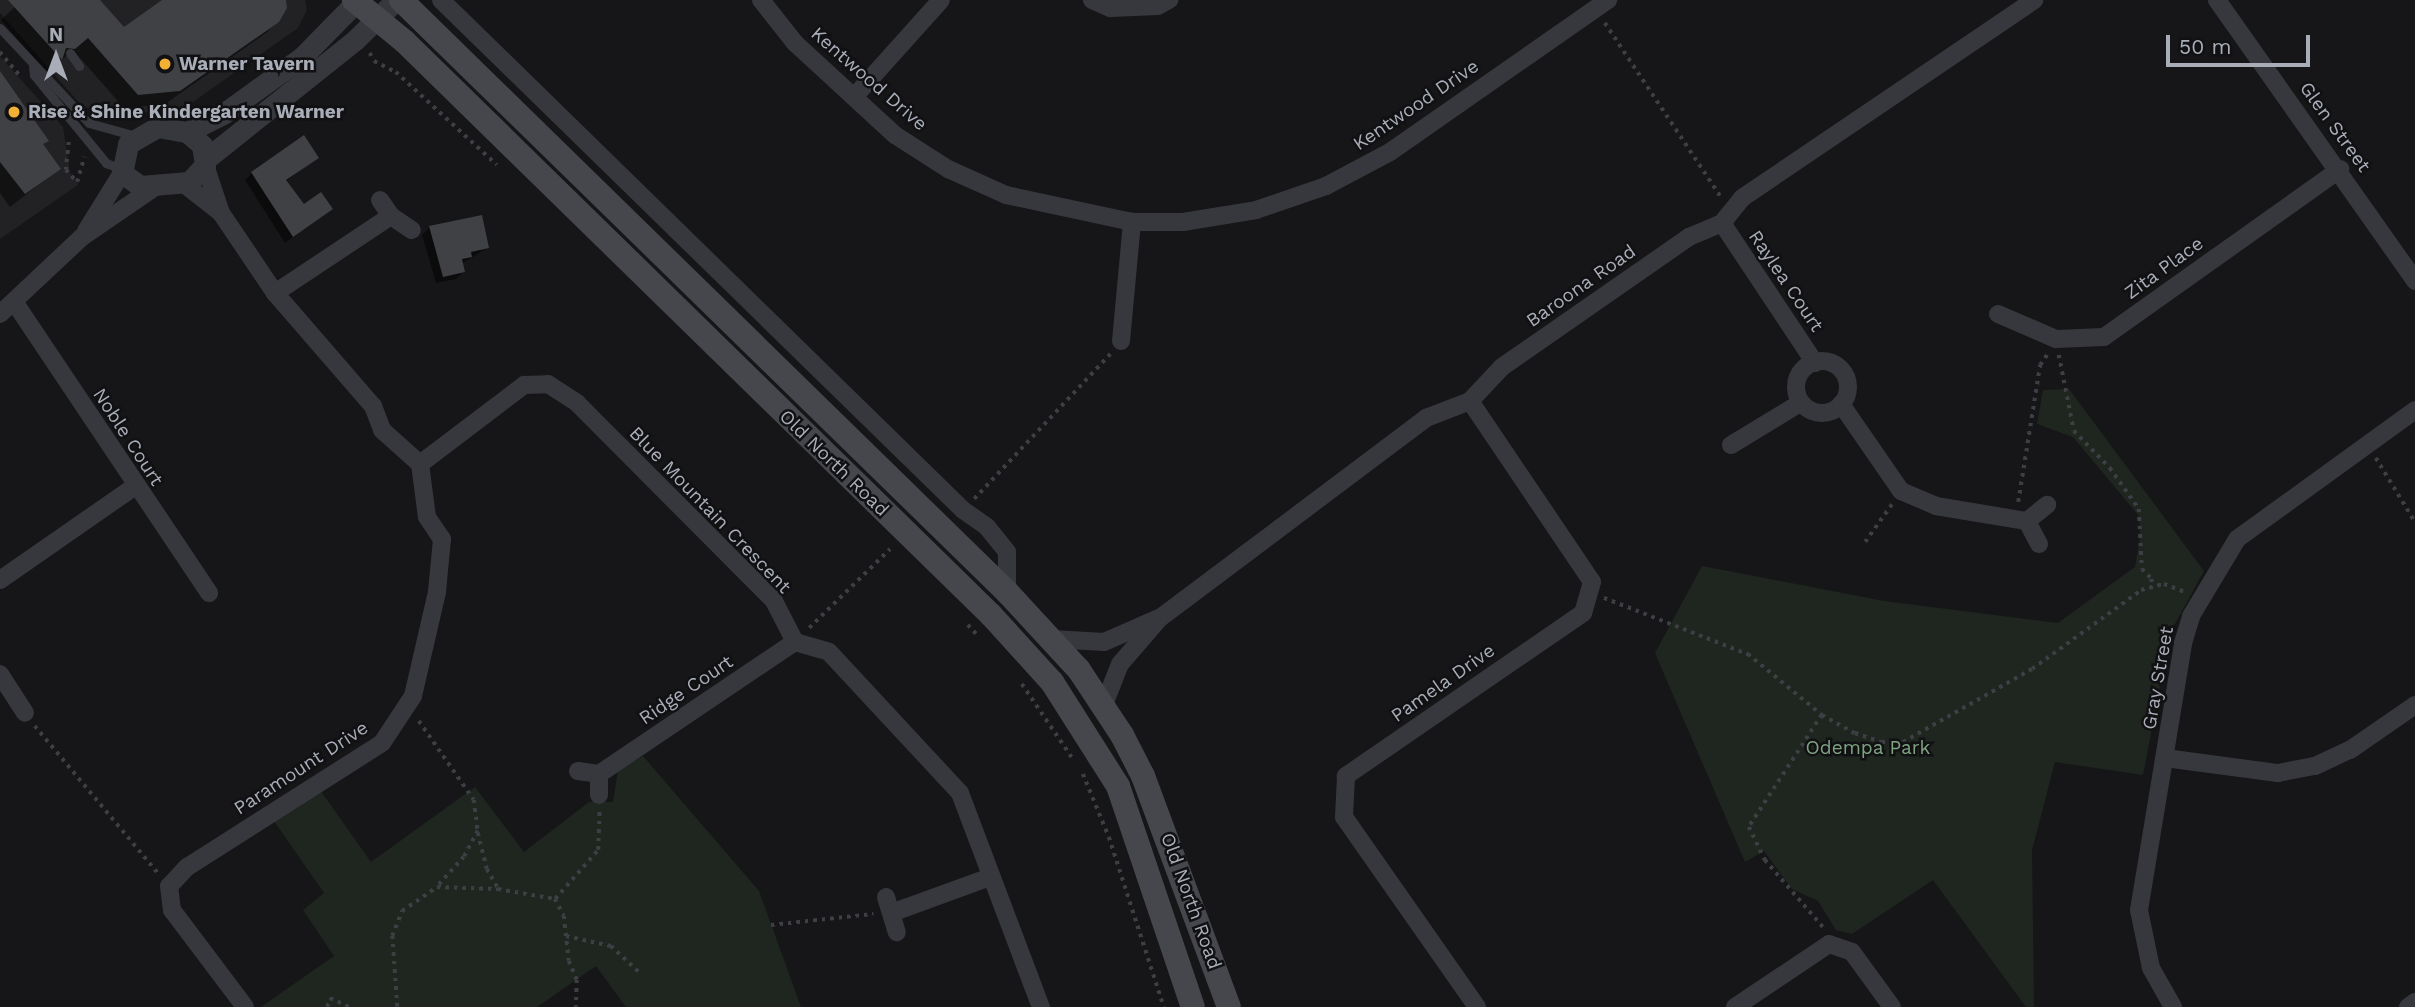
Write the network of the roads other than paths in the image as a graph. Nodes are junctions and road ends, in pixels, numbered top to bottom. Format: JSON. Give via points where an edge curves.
{"nodes":[{"id":1,"x":399,"y":0,"type":"edge"},
{"id":2,"x":441,"y":0,"type":"edge"},
{"id":3,"x":761,"y":0,"type":"edge"},
{"id":4,"x":941,"y":0,"type":"edge"},
{"id":5,"x":1092,"y":0,"type":"edge"},
{"id":6,"x":1169,"y":0,"type":"edge"},
{"id":7,"x":2034,"y":0,"type":"edge"},
{"id":8,"x":2217,"y":0,"type":"edge"},
{"id":9,"x":356,"y":1,"type":"edge"},
{"id":10,"x":1601,"y":4,"type":"edge"},
{"id":11,"x":376,"y":19,"type":"junction"},
{"id":12,"x":0,"y":28,"type":"edge"},
{"id":13,"x":70,"y":53,"type":"dead end"},
{"id":14,"x":33,"y":66,"type":"junction"},
{"id":15,"x":79,"y":66,"type":"dead end"},
{"id":16,"x":853,"y":97,"type":"junction"},
{"id":17,"x":187,"y":132,"type":"junction"},
{"id":18,"x":138,"y":136,"type":"junction"},
{"id":19,"x":206,"y":162,"type":"junction"},
{"id":20,"x":2340,"y":169,"type":"junction"},
{"id":21,"x":122,"y":171,"type":"junction"},
{"id":22,"x":184,"y":184,"type":"junction"},
{"id":23,"x":155,"y":187,"type":"junction"},
{"id":24,"x":380,"y":200,"type":"dead end"},
{"id":25,"x":221,"y":213,"type":"junction"},
{"id":26,"x":391,"y":216,"type":"junction"},
{"id":27,"x":1726,"y":216,"type":"junction"},
{"id":28,"x":1132,"y":222,"type":"junction"},
{"id":29,"x":412,"y":230,"type":"dead end"},
{"id":30,"x":82,"y":237,"type":"junction"},
{"id":31,"x":2415,"y":281,"type":"edge"},
{"id":32,"x":275,"y":293,"type":"junction"},
{"id":33,"x":15,"y":303,"type":"junction"},
{"id":34,"x":0,"y":314,"type":"edge"},
{"id":35,"x":1998,"y":314,"type":"dead end"},
{"id":36,"x":1121,"y":341,"type":"road end"},
{"id":37,"x":1815,"y":363,"type":"junction"},
{"id":38,"x":1470,"y":401,"type":"junction"},
{"id":39,"x":1800,"y":403,"type":"junction"},
{"id":40,"x":1841,"y":404,"type":"junction"},
{"id":41,"x":2415,"y":410,"type":"edge"},
{"id":42,"x":1731,"y":445,"type":"dead end"},
{"id":43,"x":420,"y":464,"type":"junction"},
{"id":44,"x":135,"y":486,"type":"junction"},
{"id":45,"x":2047,"y":505,"type":"dead end"},
{"id":46,"x":2021,"y":520,"type":"junction"},
{"id":47,"x":2039,"y":544,"type":"dead end"},
{"id":48,"x":0,"y":580,"type":"edge"},
{"id":49,"x":1007,"y":592,"type":"junction"},
{"id":50,"x":209,"y":593,"type":"dead end"},
{"id":51,"x":1160,"y":618,"type":"junction"},
{"id":52,"x":1052,"y":639,"type":"junction"},
{"id":53,"x":795,"y":642,"type":"junction"},
{"id":54,"x":0,"y":674,"type":"edge"},
{"id":55,"x":2415,"y":705,"type":"edge"},
{"id":56,"x":1103,"y":707,"type":"junction"},
{"id":57,"x":24,"y":713,"type":"road end"},
{"id":58,"x":2165,"y":758,"type":"junction"},
{"id":59,"x":578,"y":771,"type":"dead end"},
{"id":60,"x":599,"y":774,"type":"junction"},
{"id":61,"x":599,"y":795,"type":"road end"},
{"id":62,"x":990,"y":877,"type":"junction"},
{"id":63,"x":897,"y":932,"type":"dead end"},
{"id":64,"x":2415,"y":1002,"type":"edge"},
{"id":65,"x":245,"y":1007,"type":"edge"},
{"id":66,"x":1041,"y":1007,"type":"edge"},
{"id":67,"x":1194,"y":1007,"type":"edge"},
{"id":68,"x":1229,"y":1007,"type":"edge"},
{"id":69,"x":1477,"y":1007,"type":"edge"},
{"id":70,"x":1735,"y":1007,"type":"edge"},
{"id":71,"x":1892,"y":1007,"type":"edge"},
{"id":72,"x":2173,"y":1007,"type":"edge"},
{"id":73,"x":2408,"y":1007,"type":"edge"}],
"edges":[{"from":1,"to":11,"type":"street"},
{"from":1,"to":49,"type":"main road","name":"Old North Road"},
{"from":2,"to":49,"type":"street","via":[[963,510],[987,527],[1007,552]]},
{"from":3,"to":16,"type":"street","name":"Kentwood Drive","via":[[795,43]]},
{"from":4,"to":16,"type":"street"},
{"from":5,"to":6,"type":"street","via":[[1110,8],[1158,6]]},
{"from":7,"to":27,"type":"street","name":"Baroona Road"},
{"from":8,"to":20,"type":"street","name":"Glen Street"},
{"from":9,"to":11,"type":"main road","name":"Old North Road"},
{"from":9,"to":17,"type":"street","via":[[302,57],[223,114]]},
{"from":10,"to":28,"type":"street","name":"Kentwood Drive","via":[[1390,152],[1326,186],[1256,210],[1183,222]]},
{"from":11,"to":19,"type":"street"},
{"from":11,"to":67,"type":"main road","name":"Old North Road","via":[[991,615],[1052,682],[1118,786]]},
{"from":12,"to":14,"type":"lane"},
{"from":13,"to":15,"type":"lane"},
{"from":14,"to":18,"type":"lane","via":[[42,69],[89,124]]},
{"from":14,"to":21,"type":"lane","via":[[34,75],[106,163]]},
{"from":16,"to":28,"type":"street","name":"Kentwood Drive","via":[[895,135],[948,169],[1006,195]]},
{"from":17,"to":18,"type":"street","via":[[167,126]]},
{"from":17,"to":19,"type":"street","via":[[202,145]]},
{"from":18,"to":21,"type":"street","via":[[124,151]]},
{"from":19,"to":22,"type":"street"},
{"from":19,"to":25,"type":"street"},
{"from":20,"to":31,"type":"street","name":"Glen Street"},
{"from":20,"to":35,"type":"street","name":"Zita Place","via":[[2105,337],[2056,339]]},
{"from":21,"to":23,"type":"street","via":[[140,186]]},
{"from":21,"to":30,"type":"street"},
{"from":22,"to":23,"type":"street"},
{"from":22,"to":25,"type":"street"},
{"from":23,"to":30,"type":"street"},
{"from":24,"to":26,"type":"street"},
{"from":25,"to":32,"type":"street"},
{"from":26,"to":29,"type":"street"},
{"from":26,"to":32,"type":"street"},
{"from":27,"to":37,"type":"street","name":"Raylea Court"},
{"from":27,"to":38,"type":"street","name":"Baroona Road","via":[[1502,367]]},
{"from":28,"to":36,"type":"street"},
{"from":30,"to":33,"type":"street"},
{"from":32,"to":43,"type":"street","via":[[373,406],[382,430]]},
{"from":33,"to":34,"type":"street"},
{"from":33,"to":44,"type":"street","name":"Noble Court"},
{"from":37,"to":39,"type":"street","name":"Raylea Court","via":[[1807,365],[1795,382]]},
{"from":37,"to":40,"type":"street","name":"Raylea Court","via":[[1826,361],[1844,372],[1849,392]]},
{"from":38,"to":51,"type":"street","name":"Baroona Road","via":[[1426,418]]},
{"from":38,"to":69,"type":"street","name":"Pamela Drive","via":[[1592,582],[1589,594],[1583,613],[1346,776],[1344,817]]},
{"from":39,"to":40,"type":"street","via":[[1817,414]]},
{"from":39,"to":42,"type":"street"},
{"from":40,"to":46,"type":"street","via":[[1901,491],[1936,506]]},
{"from":41,"to":58,"type":"street","name":"Gray Street","via":[[2236,539],[2191,616]]},
{"from":43,"to":53,"type":"street","name":"Blue Mountain Crescent","via":[[524,385],[548,384],[577,403],[774,601]]},
{"from":43,"to":65,"type":"street","name":"Paramount Drive","via":[[427,517],[442,539],[437,592],[407,704],[382,743],[187,867],[169,886],[172,910]]},
{"from":44,"to":48,"type":"street"},
{"from":44,"to":50,"type":"street","name":"Noble Court"},
{"from":45,"to":46,"type":"street"},
{"from":46,"to":47,"type":"street"},
{"from":49,"to":52,"type":"main road","name":"Old North Road"},
{"from":51,"to":52,"type":"street","name":"Baroona Road","via":[[1104,642]]},
{"from":51,"to":56,"type":"street","name":"Baroona Road","via":[[1120,664]]},
{"from":52,"to":56,"type":"main road","name":"Old North Road"},
{"from":53,"to":60,"type":"street","name":"Ridge Court"},
{"from":53,"to":62,"type":"street","via":[[829,652],[960,793]]},
{"from":54,"to":57,"type":"street"},
{"from":55,"to":58,"type":"street","via":[[2350,750],[2315,766],[2277,773]]},
{"from":56,"to":68,"type":"main road","name":"Old North Road","via":[[1122,735],[1164,826]]},
{"from":58,"to":72,"type":"street","name":"Gray Street","via":[[2139,910],[2151,968]]},
{"from":59,"to":60,"type":"street"},
{"from":60,"to":61,"type":"street"},
{"from":62,"to":63,"type":"street","via":[[890,904]]},
{"from":62,"to":66,"type":"street"},
{"from":64,"to":73,"type":"street"},
{"from":70,"to":71,"type":"street","via":[[1829,944],[1852,952]]}]}
